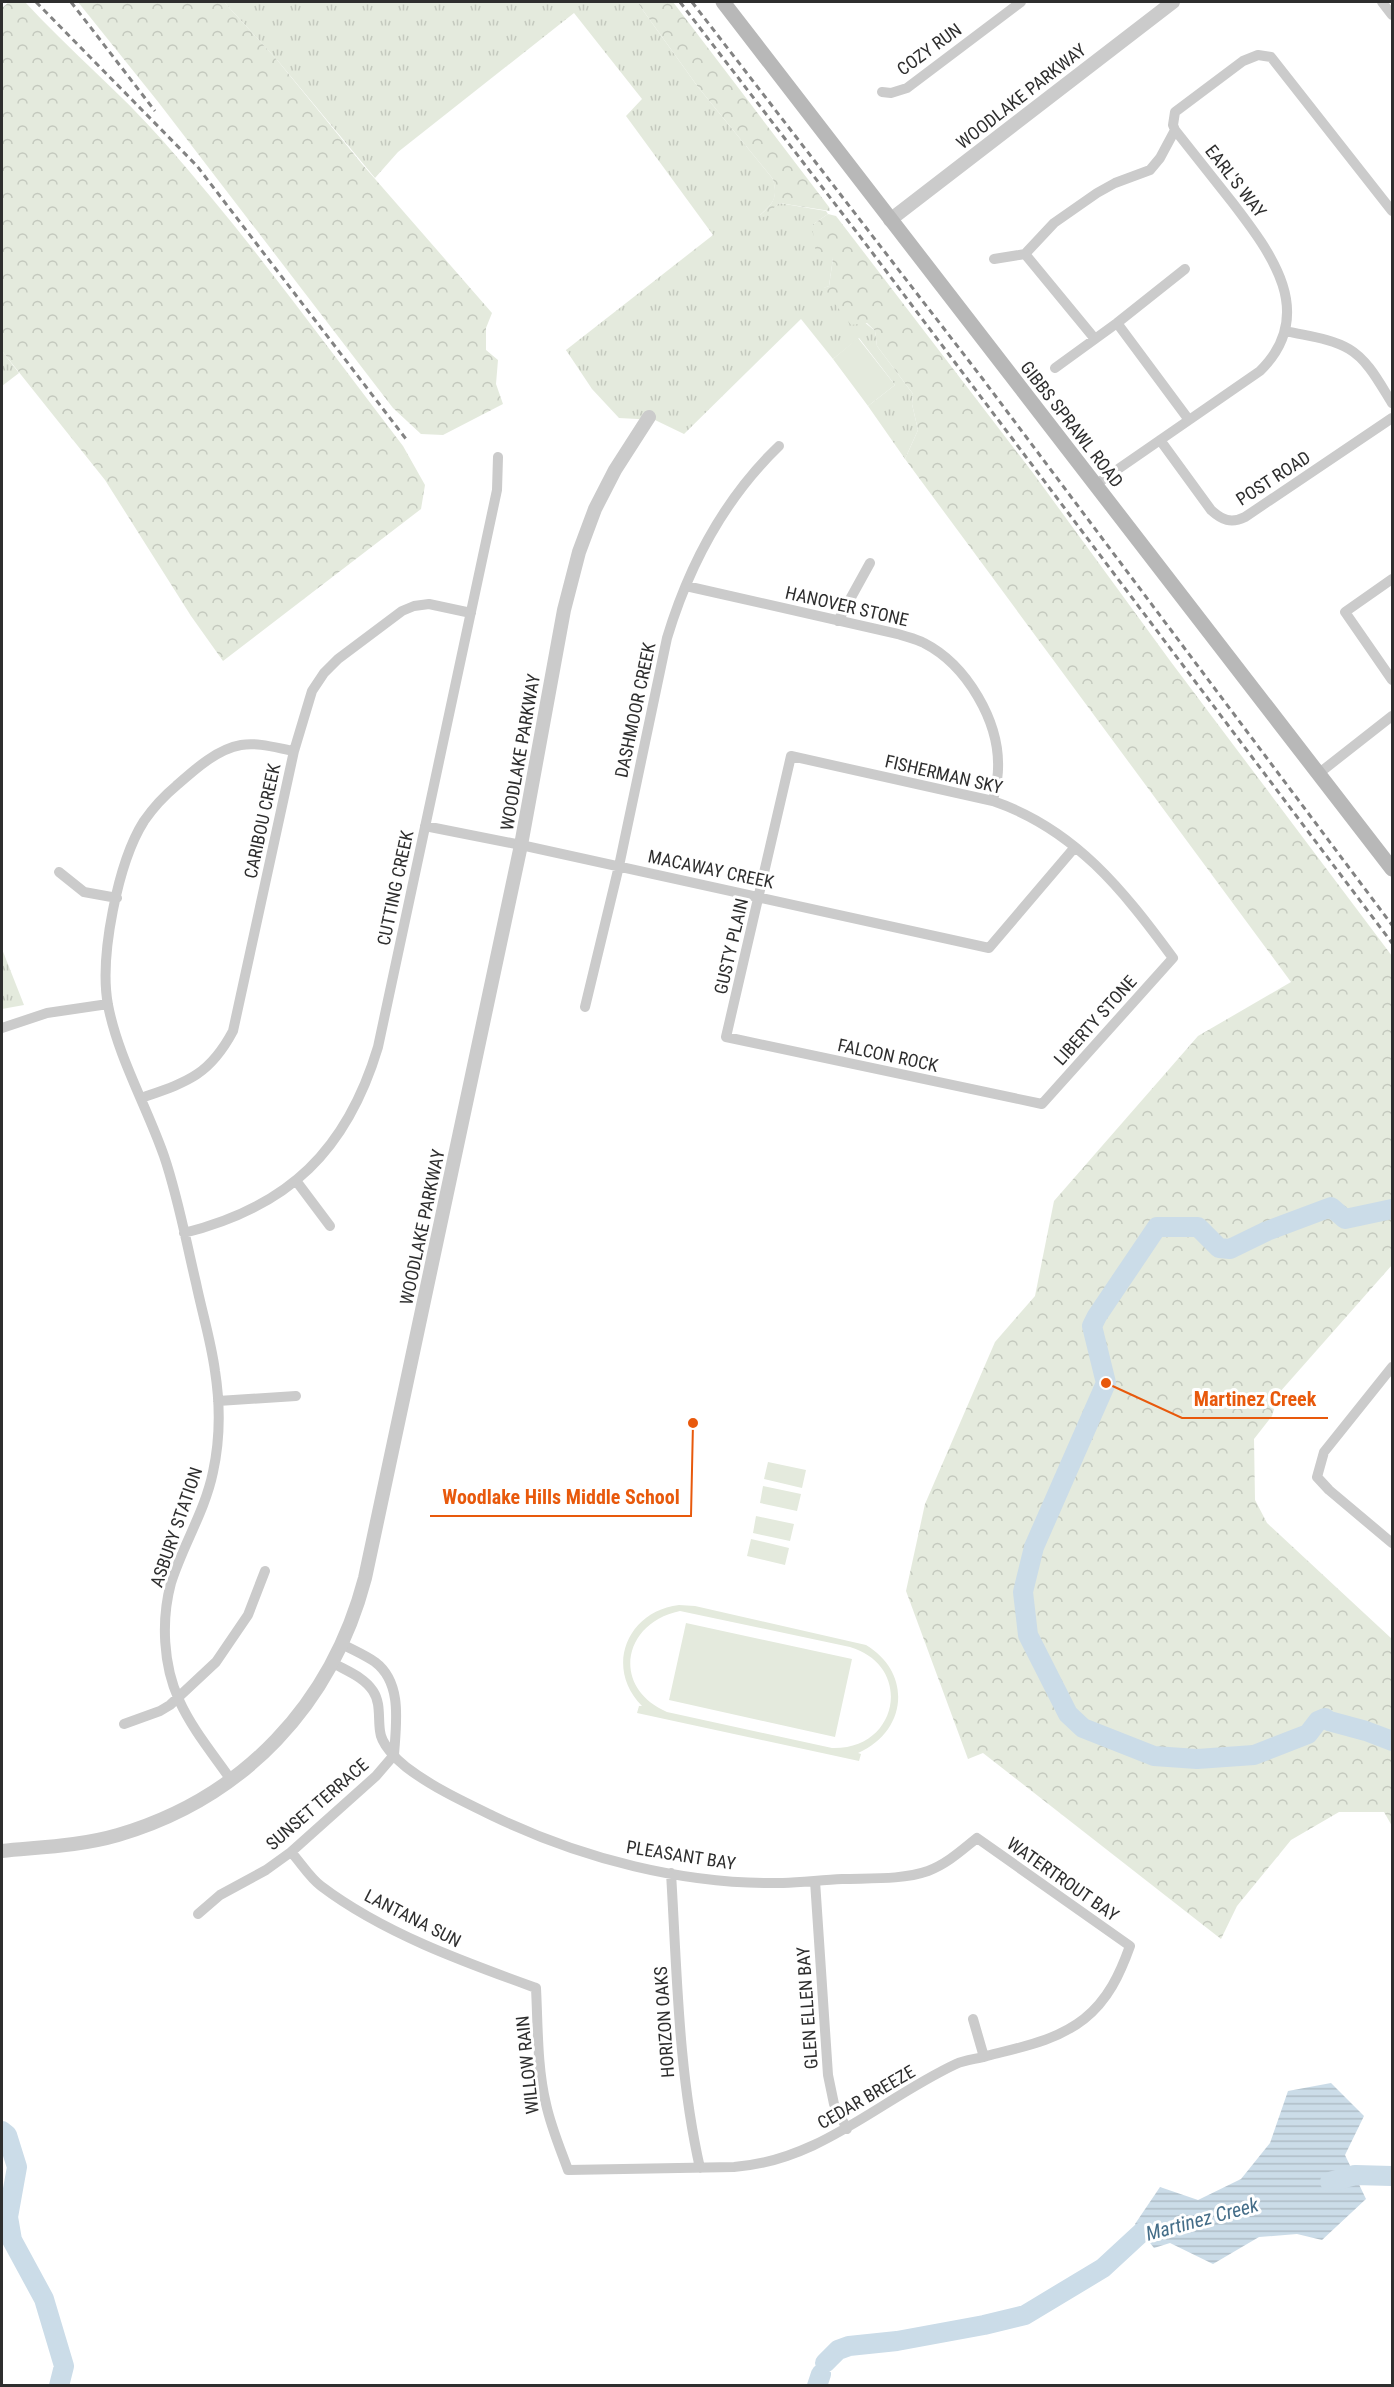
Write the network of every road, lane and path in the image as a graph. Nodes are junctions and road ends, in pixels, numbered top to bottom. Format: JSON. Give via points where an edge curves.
{"nodes":[{"id":1,"x":723,"y":2,"type":"edge"},
{"id":2,"x":1021,"y":2,"type":"edge"},
{"id":3,"x":1173,"y":2,"type":"edge"},
{"id":4,"x":1382,"y":2,"type":"edge"},
{"id":5,"x":1392,"y":15,"type":"edge"},
{"id":6,"x":882,"y":92,"type":"dead end"},
{"id":7,"x":1175,"y":130,"type":"junction"},
{"id":8,"x":1392,"y":211,"type":"edge"},
{"id":9,"x":890,"y":220,"type":"junction"},
{"id":10,"x":1025,"y":254,"type":"junction"},
{"id":11,"x":994,"y":259,"type":"dead end"},
{"id":12,"x":1185,"y":269,"type":"dead end"},
{"id":13,"x":1117,"y":323,"type":"junction"},
{"id":14,"x":1286,"y":331,"type":"junction"},
{"id":15,"x":1095,"y":339,"type":"junction"},
{"id":16,"x":1055,"y":368,"type":"dead end"},
{"id":17,"x":1392,"y":403,"type":"edge"},
{"id":18,"x":649,"y":417,"type":"dead end"},
{"id":19,"x":1392,"y":418,"type":"edge"},
{"id":20,"x":1189,"y":420,"type":"junction"},
{"id":21,"x":1160,"y":440,"type":"junction"},
{"id":22,"x":779,"y":446,"type":"dead end"},
{"id":23,"x":498,"y":458,"type":"dead end"},
{"id":24,"x":1095,"y":485,"type":"junction"},
{"id":25,"x":870,"y":562,"type":"dead end"},
{"id":26,"x":1392,"y":579,"type":"edge"},
{"id":27,"x":686,"y":586,"type":"junction"},
{"id":28,"x":471,"y":613,"type":"junction"},
{"id":29,"x":838,"y":621,"type":"junction"},
{"id":30,"x":1392,"y":680,"type":"edge"},
{"id":31,"x":1392,"y":716,"type":"edge"},
{"id":32,"x":294,"y":751,"type":"junction"},
{"id":33,"x":791,"y":756,"type":"joint"},
{"id":34,"x":1318,"y":774,"type":"junction"},
{"id":35,"x":993,"y":801,"type":"junction"},
{"id":36,"x":425,"y":826,"type":"junction"},
{"id":37,"x":521,"y":845,"type":"junction"},
{"id":38,"x":1075,"y":847,"type":"junction"},
{"id":39,"x":619,"y":866,"type":"junction"},
{"id":40,"x":1392,"y":869,"type":"edge"},
{"id":41,"x":59,"y":872,"type":"dead end"},
{"id":42,"x":759,"y":896,"type":"junction"},
{"id":43,"x":117,"y":898,"type":"junction"},
{"id":44,"x":1173,"y":958,"type":"joint"},
{"id":45,"x":108,"y":1004,"type":"junction"},
{"id":46,"x":585,"y":1007,"type":"dead end"},
{"id":47,"x":2,"y":1028,"type":"edge"},
{"id":48,"x":726,"y":1037,"type":"joint"},
{"id":49,"x":141,"y":1098,"type":"junction"},
{"id":50,"x":1042,"y":1104,"type":"joint"},
{"id":51,"x":297,"y":1182,"type":"junction"},
{"id":52,"x":330,"y":1227,"type":"dead end"},
{"id":53,"x":184,"y":1233,"type":"junction"},
{"id":54,"x":1392,"y":1367,"type":"edge"},
{"id":55,"x":296,"y":1396,"type":"dead end"},
{"id":56,"x":218,"y":1401,"type":"junction"},
{"id":57,"x":1392,"y":1543,"type":"edge"},
{"id":58,"x":265,"y":1570,"type":"dead end"},
{"id":59,"x":342,"y":1644,"type":"junction"},
{"id":60,"x":333,"y":1663,"type":"junction"},
{"id":61,"x":395,"y":1697,"type":"junction"},
{"id":62,"x":178,"y":1698,"type":"junction"},
{"id":63,"x":377,"y":1702,"type":"junction"},
{"id":64,"x":124,"y":1724,"type":"dead end"},
{"id":65,"x":394,"y":1755,"type":"junction"},
{"id":66,"x":231,"y":1780,"type":"junction"},
{"id":67,"x":977,"y":1838,"type":"joint"},
{"id":68,"x":2,"y":1851,"type":"edge"},
{"id":69,"x":291,"y":1852,"type":"junction"},
{"id":70,"x":671,"y":1873,"type":"junction"},
{"id":71,"x":815,"y":1881,"type":"junction"},
{"id":72,"x":198,"y":1914,"type":"dead end"},
{"id":73,"x":1130,"y":1946,"type":"joint"},
{"id":74,"x":536,"y":1988,"type":"joint"},
{"id":75,"x":973,"y":2019,"type":"dead end"},
{"id":76,"x":984,"y":2057,"type":"junction"},
{"id":77,"x":847,"y":2129,"type":"junction"},
{"id":78,"x":700,"y":2168,"type":"junction"},
{"id":79,"x":568,"y":2170,"type":"joint"}],
"edges":[{"from":1,"to":9,"type":"main road","name":"GIBBS SPRAWL ROAD"},
{"from":2,"to":6,"type":"street","name":"COZY RUN","via":[[907,88]]},
{"from":3,"to":9,"type":"street","name":"WOODLAKE PARKWAY"},
{"from":4,"to":5,"type":"street"},
{"from":7,"to":8,"type":"street","via":[[1175,112],[1243,61],[1258,55],[1271,57]]},
{"from":7,"to":10,"type":"street","via":[[1150,170],[1097,193],[1054,223]]},
{"from":7,"to":14,"type":"street","name":"EARL'S WAY","via":[[1259,238],[1280,276],[1288,317]]},
{"from":9,"to":24,"type":"main road","name":"GIBBS SPRAWL ROAD"},
{"from":10,"to":11,"type":"street"},
{"from":10,"to":15,"type":"street"},
{"from":12,"to":13,"type":"street"},
{"from":13,"to":15,"type":"street"},
{"from":13,"to":20,"type":"street"},
{"from":14,"to":17,"type":"street","via":[[1350,349],[1368,366]]},
{"from":14,"to":20,"type":"street","name":"EARL'S WAY","via":[[1260,371]]},
{"from":15,"to":16,"type":"street"},
{"from":18,"to":37,"type":"street","name":"WOODLAKE PARKWAY","via":[[615,470],[579,552],[564,610]]},
{"from":19,"to":21,"type":"street","name":"POST ROAD","via":[[1233,522],[1211,510]]},
{"from":20,"to":21,"type":"street","name":"EARL'S WAY"},
{"from":21,"to":24,"type":"street","name":"EARL'S WAY"},
{"from":22,"to":27,"type":"street","name":"DASHMOOR CREEK","via":[[744,482],[711,529]]},
{"from":23,"to":28,"type":"street","name":"CUTTING CREEK","via":[[498,490]]},
{"from":24,"to":34,"type":"main road","name":"GIBBS SPRAWL ROAD"},
{"from":25,"to":29,"type":"street"},
{"from":26,"to":30,"type":"street","via":[[1344,612]]},
{"from":27,"to":29,"type":"street","name":"HANOVER STONE"},
{"from":27,"to":39,"type":"street","name":"DASHMOOR CREEK","via":[[668,638]]},
{"from":28,"to":32,"type":"street","name":"CARIBOU CREEK","via":[[429,604],[414,606],[338,659],[312,692]]},
{"from":28,"to":36,"type":"street","name":"CUTTING CREEK"},
{"from":29,"to":35,"type":"street","name":"HANOVER STONE","via":[[924,643],[946,658],[973,688],[989,716],[997,743]]},
{"from":31,"to":34,"type":"street"},
{"from":32,"to":43,"type":"street","name":"ASBURY STATION","via":[[240,745],[196,769],[163,797],[145,819],[132,843]]},
{"from":32,"to":49,"type":"street","name":"CARIBOU CREEK","via":[[233,1031],[214,1061],[198,1075]]},
{"from":33,"to":35,"type":"street","name":"FISHERMAN SKY"},
{"from":33,"to":42,"type":"street","name":"GUSTY PLAIN"},
{"from":34,"to":40,"type":"main road","name":"GIBBS SPRAWL ROAD"},
{"from":35,"to":38,"type":"street","name":"FISHERMAN SKY","via":[[1014,808]]},
{"from":36,"to":37,"type":"street","name":"MACAWAY CREEK"},
{"from":36,"to":51,"type":"street","name":"CUTTING CREEK","via":[[369,1077],[341,1132]]},
{"from":37,"to":39,"type":"street","name":"MACAWAY CREEK"},
{"from":37,"to":59,"type":"street","name":"WOODLAKE PARKWAY","via":[[365,1578]]},
{"from":38,"to":42,"type":"street","name":"MACAWAY CREEK","via":[[990,948]]},
{"from":38,"to":44,"type":"street","name":"FISHERMAN SKY","via":[[1118,886]]},
{"from":39,"to":42,"type":"street","name":"MACAWAY CREEK"},
{"from":39,"to":46,"type":"street","name":"DASHMOOR CREEK"},
{"from":41,"to":43,"type":"street","via":[[84,892]]},
{"from":42,"to":48,"type":"street","name":"GUSTY PLAIN"},
{"from":43,"to":45,"type":"street","name":"ASBURY STATION","via":[[105,976]]},
{"from":44,"to":50,"type":"street","name":"LIBERTY STONE"},
{"from":45,"to":47,"type":"street","via":[[47,1013]]},
{"from":45,"to":49,"type":"street","name":"ASBURY STATION"},
{"from":48,"to":50,"type":"street","name":"FALCON ROCK"},
{"from":49,"to":53,"type":"street","name":"ASBURY STATION","via":[[165,1158]]},
{"from":51,"to":52,"type":"street"},
{"from":51,"to":53,"type":"street","name":"CUTTING CREEK","via":[[240,1215]]},
{"from":53,"to":56,"type":"street","name":"ASBURY STATION","via":[[215,1369]]},
{"from":54,"to":57,"type":"street","via":[[1324,1452],[1317,1477]]},
{"from":55,"to":56,"type":"street"},
{"from":56,"to":62,"type":"street","name":"ASBURY STATION","via":[[214,1471],[171,1583],[165,1621],[167,1655]]},
{"from":58,"to":62,"type":"street","via":[[248,1615],[233,1639],[216,1662]]},
{"from":59,"to":60,"type":"street","name":"WOODLAKE PARKWAY"},
{"from":59,"to":61,"type":"street","via":[[384,1670]]},
{"from":60,"to":63,"type":"street","name":"PLEASANT BAY","via":[[360,1677],[374,1692]]},
{"from":60,"to":66,"type":"street","name":"WOODLAKE PARKWAY","via":[[293,1722]]},
{"from":61,"to":63,"type":"street"},
{"from":61,"to":65,"type":"street"},
{"from":62,"to":64,"type":"street","via":[[160,1711]]},
{"from":62,"to":66,"type":"street","name":"ASBURY STATION"},
{"from":63,"to":65,"type":"street","name":"PLEASANT BAY","via":[[380,1733]]},
{"from":65,"to":69,"type":"street","name":"SUNSET TERRACE"},
{"from":65,"to":70,"type":"street","name":"PLEASANT BAY","via":[[418,1775],[465,1803],[527,1832],[595,1856]]},
{"from":66,"to":68,"type":"street","name":"WOODLAKE PARKWAY","via":[[178,1811],[117,1835]]},
{"from":67,"to":71,"type":"street","name":"PLEASANT BAY","via":[[947,1862],[928,1871],[907,1876]]},
{"from":67,"to":73,"type":"street","name":"WATERTROUT BAY"},
{"from":69,"to":72,"type":"street","name":"SUNSET TERRACE","via":[[220,1894]]},
{"from":69,"to":74,"type":"street","name":"LANTANA SUN","via":[[320,1886],[388,1926],[455,1958]]},
{"from":70,"to":71,"type":"street","name":"PLEASANT BAY","via":[[720,1880]]},
{"from":70,"to":78,"type":"street","name":"HORIZON OAKS","via":[[685,2085]]},
{"from":71,"to":77,"type":"street","name":"GLEN ELLEN BAY","via":[[828,2075],[834,2104]]},
{"from":73,"to":76,"type":"street","name":"CEDAR BREEZE","via":[[1119,1975],[1086,2018],[1050,2039]]},
{"from":74,"to":79,"type":"street","name":"WILLOW RAIN","via":[[545,2102]]},
{"from":75,"to":76,"type":"street"},
{"from":76,"to":77,"type":"street","name":"CEDAR BREEZE","via":[[958,2063],[937,2074]]},
{"from":77,"to":78,"type":"street","name":"CEDAR BREEZE","via":[[778,2161],[756,2166]]},
{"from":78,"to":79,"type":"street","name":"CEDAR BREEZE"}]}
